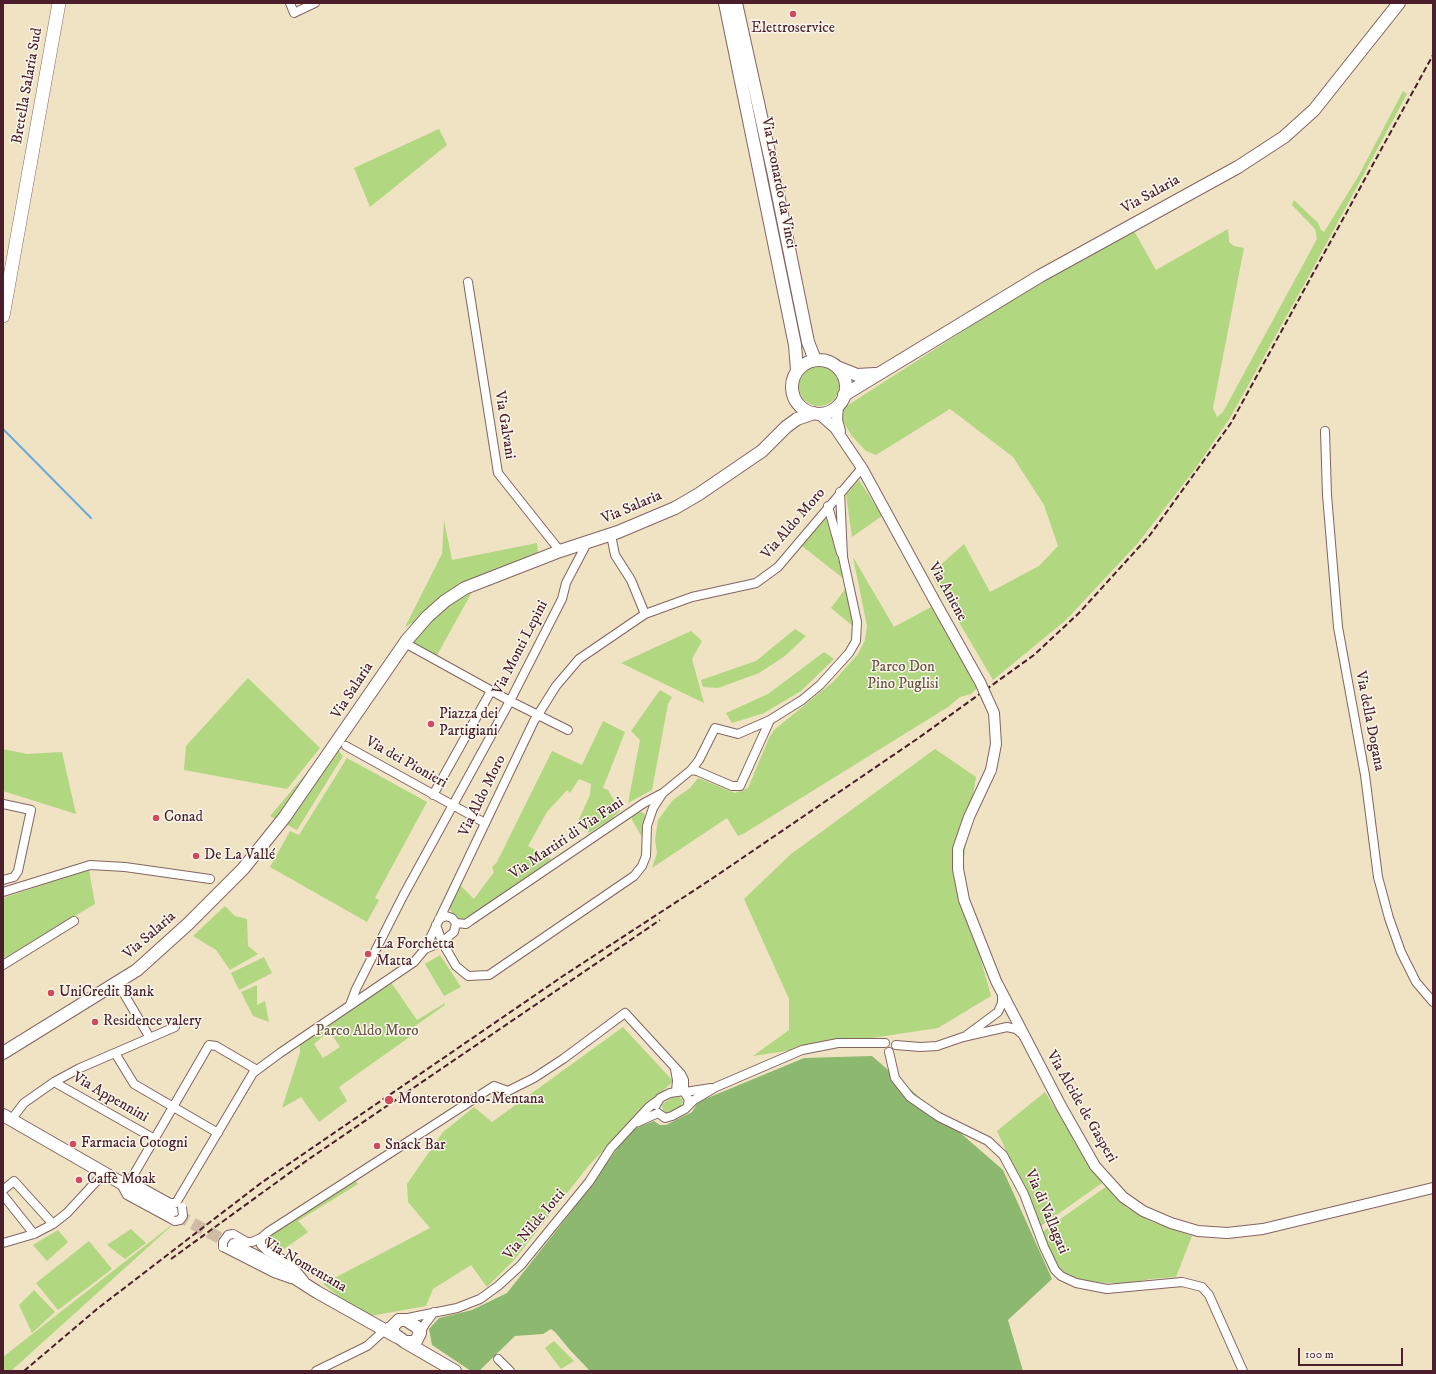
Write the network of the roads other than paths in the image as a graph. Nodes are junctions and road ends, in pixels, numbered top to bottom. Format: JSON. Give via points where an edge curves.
{"nodes":[{"id":1,"x":59,"y":3,"type":"edge"},
{"id":2,"x":290,"y":3,"type":"edge"},
{"id":3,"x":315,"y":3,"type":"edge"},
{"id":4,"x":725,"y":3,"type":"edge"},
{"id":5,"x":736,"y":3,"type":"edge"},
{"id":6,"x":1399,"y":3,"type":"edge"},
{"id":7,"x":468,"y":282,"type":"dead end"},
{"id":8,"x":3,"y":316,"type":"edge"},
{"id":9,"x":815,"y":360,"type":"junction"},
{"id":10,"x":836,"y":367,"type":"junction"},
{"id":11,"x":797,"y":370,"type":"junction"},
{"id":12,"x":882,"y":372,"type":"junction"},
{"id":13,"x":794,"y":396,"type":"junction"},
{"id":14,"x":841,"y":400,"type":"junction"},
{"id":15,"x":816,"y":413,"type":"junction"},
{"id":16,"x":786,"y":427,"type":"junction"},
{"id":17,"x":1325,"y":431,"type":"dead end"},
{"id":18,"x":842,"y":437,"type":"junction"},
{"id":19,"x":862,"y":468,"type":"junction"},
{"id":20,"x":840,"y":492,"type":"junction"},
{"id":21,"x":828,"y":506,"type":"junction"},
{"id":22,"x":611,"y":535,"type":"junction"},
{"id":23,"x":587,"y":543,"type":"junction"},
{"id":24,"x":560,"y":551,"type":"junction"},
{"id":25,"x":843,"y":557,"type":"junction"},
{"id":26,"x":645,"y":614,"type":"junction"},
{"id":27,"x":405,"y":643,"type":"junction"},
{"id":28,"x":491,"y":691,"type":"junction"},
{"id":29,"x":510,"y":701,"type":"junction"},
{"id":30,"x":538,"y":715,"type":"junction"},
{"id":31,"x":770,"y":720,"type":"junction"},
{"id":32,"x":568,"y":730,"type":"dead end"},
{"id":33,"x":346,"y":746,"type":"dead end"},
{"id":34,"x":691,"y":770,"type":"junction"},
{"id":35,"x":991,"y":770,"type":"joint"},
{"id":36,"x":663,"y":793,"type":"junction"},
{"id":37,"x":433,"y":795,"type":"junction"},
{"id":38,"x":3,"y":804,"type":"edge"},
{"id":39,"x":452,"y":805,"type":"junction"},
{"id":40,"x":485,"y":823,"type":"junction"},
{"id":41,"x":210,"y":879,"type":"dead end"},
{"id":42,"x":3,"y":880,"type":"edge"},
{"id":43,"x":3,"y":892,"type":"edge"},
{"id":44,"x":447,"y":901,"type":"junction"},
{"id":45,"x":454,"y":920,"type":"junction"},
{"id":46,"x":74,"y":921,"type":"dead end"},
{"id":47,"x":437,"y":922,"type":"junction"},
{"id":48,"x":442,"y":942,"type":"junction"},
{"id":49,"x":425,"y":949,"type":"junction"},
{"id":50,"x":3,"y":965,"type":"edge"},
{"id":51,"x":118,"y":982,"type":"junction"},
{"id":52,"x":1002,"y":992,"type":"junction"},
{"id":53,"x":1433,"y":1002,"type":"edge"},
{"id":54,"x":350,"y":1005,"type":"junction"},
{"id":55,"x":998,"y":1012,"type":"junction"},
{"id":56,"x":1013,"y":1014,"type":"junction"},
{"id":57,"x":175,"y":1027,"type":"dead end"},
{"id":58,"x":1007,"y":1027,"type":"junction"},
{"id":59,"x":1024,"y":1035,"type":"junction"},
{"id":60,"x":963,"y":1037,"type":"junction"},
{"id":61,"x":150,"y":1038,"type":"junction"},
{"id":62,"x":885,"y":1043,"type":"junction"},
{"id":63,"x":896,"y":1045,"type":"junction"},
{"id":64,"x":889,"y":1052,"type":"junction"},
{"id":65,"x":3,"y":1053,"type":"edge"},
{"id":66,"x":115,"y":1053,"type":"junction"},
{"id":67,"x":257,"y":1070,"type":"junction"},
{"id":68,"x":54,"y":1082,"type":"junction"},
{"id":69,"x":716,"y":1087,"type":"junction"},
{"id":70,"x":682,"y":1092,"type":"junction"},
{"id":71,"x":657,"y":1101,"type":"junction"},
{"id":72,"x":688,"y":1104,"type":"junction"},
{"id":73,"x":172,"y":1107,"type":"junction"},
{"id":74,"x":658,"y":1113,"type":"junction"},
{"id":75,"x":7,"y":1117,"type":"edge"},
{"id":76,"x":634,"y":1125,"type":"junction"},
{"id":77,"x":218,"y":1133,"type":"junction"},
{"id":78,"x":153,"y":1138,"type":"junction"},
{"id":79,"x":104,"y":1173,"type":"junction"},
{"id":80,"x":125,"y":1182,"type":"junction"},
{"id":81,"x":1433,"y":1188,"type":"edge"},
{"id":82,"x":3,"y":1190,"type":"edge"},
{"id":83,"x":3,"y":1195,"type":"edge"},
{"id":84,"x":180,"y":1197,"type":"junction"},
{"id":85,"x":178,"y":1215,"type":"joint"},
{"id":86,"x":53,"y":1224,"type":"junction"},
{"id":87,"x":34,"y":1234,"type":"junction"},
{"id":88,"x":261,"y":1238,"type":"junction"},
{"id":89,"x":228,"y":1241,"type":"joint"},
{"id":90,"x":3,"y":1243,"type":"edge"},
{"id":91,"x":306,"y":1285,"type":"junction"},
{"id":92,"x":434,"y":1312,"type":"junction"},
{"id":93,"x":366,"y":1319,"type":"junction"},
{"id":94,"x":395,"y":1323,"type":"junction"},
{"id":95,"x":420,"y":1335,"type":"junction"},
{"id":96,"x":401,"y":1339,"type":"junction"},
{"id":97,"x":498,"y":1359,"type":"dead end"},
{"id":98,"x":442,"y":1364,"type":"junction"},
{"id":99,"x":316,"y":1371,"type":"edge"},
{"id":100,"x":455,"y":1371,"type":"edge"},
{"id":101,"x":510,"y":1371,"type":"edge"},
{"id":102,"x":1243,"y":1371,"type":"edge"}],
"edges":[{"from":1,"to":8,"type":"main road","name":"Bretella Salaria Sud"},
{"from":2,"to":3,"type":"street","via":[[294,12]]},
{"from":4,"to":11,"type":"main road","name":"Via Leonardo da Vinci","via":[[795,345]]},
{"from":5,"to":9,"type":"main road","name":"Via Leonardo da Vinci","via":[[808,342]]},
{"from":6,"to":12,"type":"main road","name":"Via Salaria","via":[[1314,110],[1284,137],[1238,166],[1040,276]]},
{"from":7,"to":24,"type":"street","name":"Via Galvani","via":[[498,472]]},
{"from":9,"to":10,"type":"main road","name":"Via Salaria","via":[[823,360]]},
{"from":9,"to":11,"type":"main road"},
{"from":10,"to":12,"type":"main road","name":"Via Salaria","via":[[858,375]]},
{"from":10,"to":14,"type":"main road","via":[[844,380]]},
{"from":11,"to":13,"type":"main road","name":"Via Salaria","via":[[793,378]]},
{"from":12,"to":14,"type":"main road","name":"Via Salaria"},
{"from":13,"to":15,"type":"main road","via":[[802,407]]},
{"from":13,"to":16,"type":"main road","name":"Via Salaria"},
{"from":14,"to":15,"type":"main road","name":"Via Salaria","via":[[825,412]]},
{"from":14,"to":18,"type":"street","name":"Via Aniene","via":[[837,420]]},
{"from":15,"to":16,"type":"main road","name":"Via Salaria","via":[[801,417]]},
{"from":15,"to":18,"type":"street","name":"Via Aniene","via":[[831,423]]},
{"from":16,"to":22,"type":"main road","name":"Via Salaria","via":[[762,452],[698,494],[651,520]]},
{"from":17,"to":53,"type":"street","name":"Via della Dogana","via":[[1327,494],[1338,627],[1366,782],[1378,877],[1388,918],[1401,952],[1416,982]]},
{"from":18,"to":19,"type":"street","name":"Via Aniene"},
{"from":19,"to":20,"type":"street","name":"Via Aldo Moro"},
{"from":19,"to":35,"type":"street","name":"Via Aniene","bridge":true,"via":[[980,682],[994,713],[996,744]]},
{"from":20,"to":21,"type":"street","name":"Via Aldo Moro"},
{"from":20,"to":25,"type":"street"},
{"from":21,"to":25,"type":"street"},
{"from":21,"to":26,"type":"street","name":"Via Aldo Moro","via":[[778,567],[756,583],[692,597]]},
{"from":22,"to":23,"type":"main road","name":"Via Salaria"},
{"from":22,"to":26,"type":"street","via":[[615,555],[631,580]]},
{"from":23,"to":24,"type":"main road","name":"Via Salaria"},
{"from":23,"to":29,"type":"street","name":"Via Monti Lepini","via":[[566,583],[562,599]]},
{"from":24,"to":27,"type":"main road","name":"Via Salaria","via":[[465,588],[440,605]]},
{"from":25,"to":31,"type":"street","name":"Via Martiri di Via Fani","via":[[858,622],[856,640],[849,653],[820,685]]},
{"from":26,"to":30,"type":"street","name":"Via Aldo Moro","via":[[579,659],[556,686]]},
{"from":27,"to":28,"type":"street"},
{"from":27,"to":51,"type":"main road","name":"Via Salaria","via":[[284,818],[242,869],[151,959]]},
{"from":28,"to":29,"type":"street"},
{"from":28,"to":37,"type":"street"},
{"from":29,"to":30,"type":"street"},
{"from":29,"to":39,"type":"street","name":"Via Monti Lepini"},
{"from":30,"to":32,"type":"street"},
{"from":30,"to":40,"type":"street","name":"Via Aldo Moro"},
{"from":31,"to":34,"type":"street","name":"Via Martiri di Via Fani","via":[[738,734],[715,728]]},
{"from":31,"to":34,"type":"street","via":[[740,786],[732,786]]},
{"from":33,"to":37,"type":"street","name":"Via dei Pionieri"},
{"from":34,"to":36,"type":"street","name":"Via Martiri di Via Fani"},
{"from":35,"to":52,"type":"street","name":"Via Alcide de Gasperi","via":[[961,838],[957,865],[964,900]]},
{"from":36,"to":45,"type":"street","name":"Via Martiri di Via Fani","via":[[644,803],[466,924]]},
{"from":36,"to":48,"type":"street","via":[[647,826],[646,856],[634,876],[489,975],[468,976],[456,966]]},
{"from":37,"to":39,"type":"street","name":"Via dei Pionieri"},
{"from":38,"to":42,"type":"street","via":[[32,810],[18,871],[14,877]]},
{"from":39,"to":40,"type":"street"},
{"from":39,"to":54,"type":"street","name":"Via Monti Lepini","via":[[356,988]]},
{"from":40,"to":44,"type":"street","name":"Via Aldo Moro"},
{"from":41,"to":43,"type":"street","via":[[125,867],[90,865]]},
{"from":44,"to":45,"type":"street"},
{"from":44,"to":47,"type":"street","name":"Via Aldo Moro"},
{"from":45,"to":47,"type":"street","name":"Via Martiri di Via Fani","via":[[446,916]]},
{"from":45,"to":48,"type":"street","via":[[454,932]]},
{"from":46,"to":50,"type":"street"},
{"from":47,"to":48,"type":"street"},
{"from":47,"to":49,"type":"street","name":"Via Aldo Moro"},
{"from":48,"to":49,"type":"street"},
{"from":49,"to":54,"type":"street","name":"Via Aldo Moro","via":[[414,962]]},
{"from":51,"to":61,"type":"street"},
{"from":51,"to":65,"type":"main road","name":"Via Salaria"},
{"from":52,"to":55,"type":"street","via":[[1002,1003]]},
{"from":52,"to":56,"type":"street","name":"Via Alcide de Gasperi"},
{"from":54,"to":67,"type":"street","name":"Via Aldo Moro"},
{"from":55,"to":56,"type":"street"},
{"from":55,"to":60,"type":"street"},
{"from":56,"to":58,"type":"street"},
{"from":56,"to":59,"type":"street","name":"Via Alcide de Gasperi"},
{"from":57,"to":61,"type":"street"},
{"from":58,"to":59,"type":"street","via":[[1016,1029]]},
{"from":58,"to":60,"type":"street"},
{"from":59,"to":81,"type":"street","name":"Via Alcide de Gasperi","via":[[1095,1166],[1132,1204],[1171,1223],[1207,1232],[1246,1232]]},
{"from":60,"to":63,"type":"street","via":[[931,1047]]},
{"from":61,"to":66,"type":"street"},
{"from":62,"to":63,"type":"street","via":[[891,1040]]},
{"from":62,"to":64,"type":"street","via":[[885,1049]]},
{"from":62,"to":69,"type":"street","name":"Via Nilde Iotti","via":[[842,1042],[811,1047]]},
{"from":63,"to":64,"type":"street","via":[[894,1051]]},
{"from":64,"to":102,"type":"street","name":"Via di Vallagati","via":[[895,1078],[910,1097],[939,1117],[988,1141],[1000,1152],[1013,1170],[1044,1247],[1061,1276],[1076,1283],[1107,1289],[1182,1282],[1202,1287],[1209,1295]]},
{"from":66,"to":68,"type":"street"},
{"from":66,"to":73,"type":"street","via":[[134,1084]]},
{"from":67,"to":73,"type":"street","via":[[216,1046],[209,1045]]},
{"from":67,"to":77,"type":"street","name":"Via Aldo Moro"},
{"from":68,"to":75,"type":"street"},
{"from":68,"to":78,"type":"street","name":"Via Appennini"},
{"from":69,"to":70,"type":"street","name":"Via Nilde Iotti"},
{"from":69,"to":72,"type":"street","name":"Via Nilde Iotti"},
{"from":70,"to":71,"type":"street","via":[[670,1093]]},
{"from":70,"to":72,"type":"street","via":[[689,1100]]},
{"from":70,"to":88,"type":"street","via":[[675,1068],[625,1013],[534,1078],[508,1092],[494,1086]]},
{"from":71,"to":74,"type":"street"},
{"from":71,"to":76,"type":"street","name":"Via Nilde Iotti"},
{"from":72,"to":74,"type":"street","name":"Via Nilde Iotti","via":[[685,1109],[672,1116],[665,1118]]},
{"from":73,"to":77,"type":"street"},
{"from":73,"to":78,"type":"street"},
{"from":74,"to":76,"type":"street","name":"Via Nilde Iotti"},
{"from":75,"to":79,"type":"main road"},
{"from":76,"to":92,"type":"street","name":"Via Nilde Iotti","via":[[611,1148],[589,1182],[521,1265],[480,1299],[457,1308]]},
{"from":77,"to":84,"type":"street","name":"Via Aldo Moro"},
{"from":78,"to":80,"type":"street"},
{"from":79,"to":80,"type":"main road"},
{"from":79,"to":86,"type":"street","via":[[67,1213]]},
{"from":80,"to":84,"type":"street","via":[[170,1203],[176,1203]]},
{"from":80,"to":85,"type":"main road"},
{"from":82,"to":86,"type":"street","via":[[14,1181]]},
{"from":83,"to":87,"type":"street"},
{"from":84,"to":85,"type":"street"},
{"from":86,"to":87,"type":"street"},
{"from":87,"to":90,"type":"street"},
{"from":88,"to":89,"type":"street","via":[[252,1242]]},
{"from":88,"to":91,"type":"street","via":[[261,1245],[266,1251],[290,1263]]},
{"from":89,"to":91,"type":"main road","name":"Via Nomentana"},
{"from":91,"to":93,"type":"main road","name":"Via Nomentana"},
{"from":92,"to":94,"type":"street","name":"Via Nilde Iotti"},
{"from":92,"to":95,"type":"street"},
{"from":93,"to":94,"type":"main road","name":"Via Nomentana"},
{"from":93,"to":94,"type":"main road","name":"Via Nomentana"},
{"from":94,"to":95,"type":"main road","via":[[414,1324]]},
{"from":94,"to":96,"type":"main road","via":[[392,1331]]},
{"from":94,"to":99,"type":"street","via":[[366,1346]]},
{"from":95,"to":96,"type":"main road","via":[[412,1342]]},
{"from":95,"to":98,"type":"main road","via":[[428,1350]]},
{"from":96,"to":98,"type":"main road"},
{"from":97,"to":101,"type":"street"},
{"from":98,"to":100,"type":"main road"}]}
